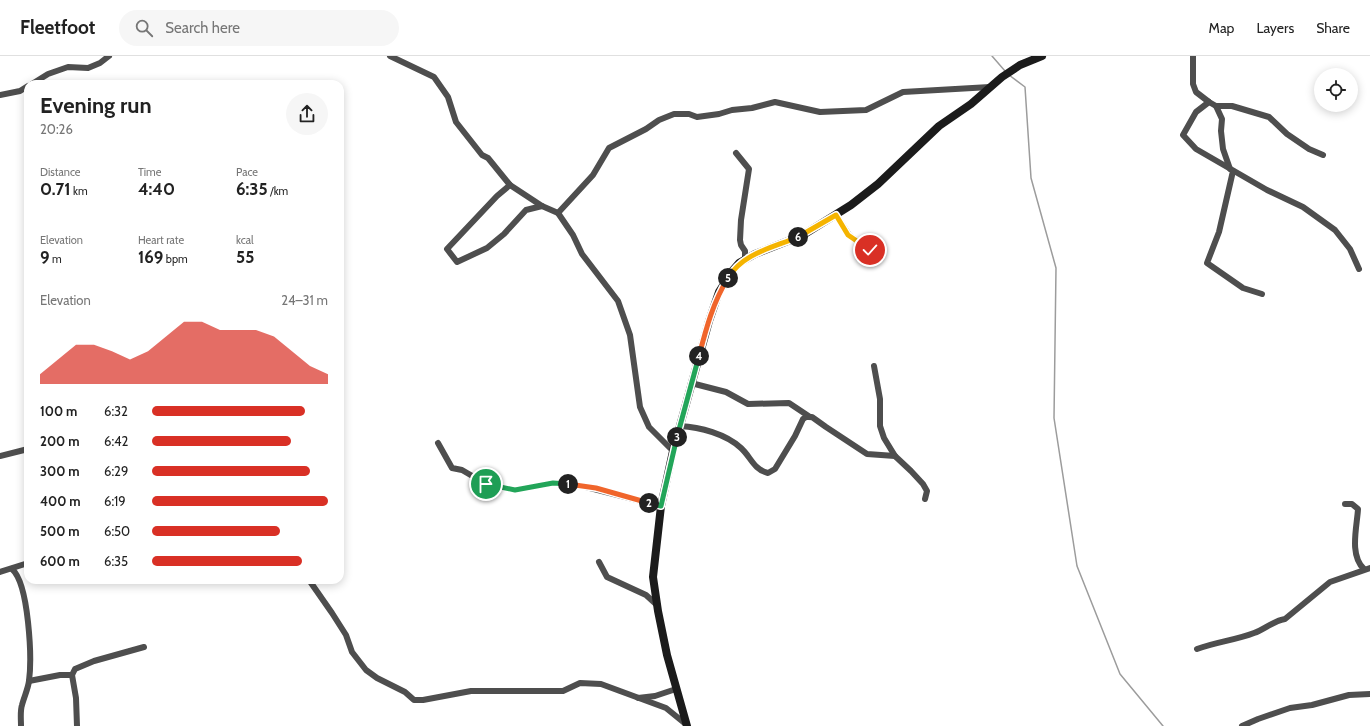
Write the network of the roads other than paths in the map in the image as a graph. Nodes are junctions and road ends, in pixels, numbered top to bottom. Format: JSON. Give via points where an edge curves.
{"nodes":[{"id":1,"x":109,"y":56,"type":"edge"},
{"id":2,"x":390,"y":56,"type":"edge"},
{"id":3,"x":1042,"y":56,"type":"edge"},
{"id":4,"x":1193,"y":56,"type":"edge"},
{"id":5,"x":38,"y":80,"type":"edge"},
{"id":6,"x":990,"y":87,"type":"junction"},
{"id":7,"x":24,"y":88,"type":"edge"},
{"id":8,"x":0,"y":95,"type":"edge"},
{"id":9,"x":1209,"y":102,"type":"junction"},
{"id":10,"x":1216,"y":106,"type":"junction"},
{"id":11,"x":736,"y":153,"type":"dead end"},
{"id":12,"x":1324,"y":154,"type":"dead end"},
{"id":13,"x":1231,"y":170,"type":"junction"},
{"id":14,"x":510,"y":185,"type":"junction"},
{"id":15,"x":542,"y":206,"type":"junction"},
{"id":16,"x":558,"y":213,"type":"junction"},
{"id":17,"x":836,"y":215,"type":"junction"},
{"id":18,"x":874,"y":253,"type":"dead end"},
{"id":19,"x":745,"y":259,"type":"junction"},
{"id":20,"x":1359,"y":270,"type":"dead end"},
{"id":21,"x":1262,"y":294,"type":"dead end"},
{"id":22,"x":874,"y":366,"type":"dead end"},
{"id":23,"x":692,"y":383,"type":"junction"},
{"id":24,"x":810,"y":417,"type":"junction"},
{"id":25,"x":680,"y":426,"type":"junction"},
{"id":26,"x":438,"y":443,"type":"dead end"},
{"id":27,"x":24,"y":450,"type":"edge"},
{"id":28,"x":673,"y":451,"type":"junction"},
{"id":29,"x":0,"y":456,"type":"edge"},
{"id":30,"x":895,"y":456,"type":"junction"},
{"id":31,"x":925,"y":499,"type":"dead end"},
{"id":32,"x":1345,"y":504,"type":"dead end"},
{"id":33,"x":661,"y":506,"type":"junction"},
{"id":34,"x":599,"y":562,"type":"dead end"},
{"id":35,"x":24,"y":564,"type":"edge"},
{"id":36,"x":12,"y":568,"type":"junction"},
{"id":37,"x":1367,"y":569,"type":"edge"},
{"id":38,"x":0,"y":572,"type":"edge"},
{"id":39,"x":312,"y":584,"type":"edge"},
{"id":40,"x":657,"y":605,"type":"junction"},
{"id":41,"x":144,"y":647,"type":"dead end"},
{"id":42,"x":1197,"y":649,"type":"dead end"},
{"id":43,"x":72,"y":675,"type":"junction"},
{"id":44,"x":29,"y":681,"type":"junction"},
{"id":45,"x":676,"y":689,"type":"junction"},
{"id":46,"x":1370,"y":694,"type":"edge"},
{"id":47,"x":636,"y":698,"type":"junction"},
{"id":48,"x":687,"y":725,"type":"edge"},
{"id":49,"x":22,"y":726,"type":"edge"},
{"id":50,"x":77,"y":726,"type":"edge"},
{"id":51,"x":1242,"y":726,"type":"edge"}],
"edges":[{"from":1,"to":5,"type":"street","via":[[100,64],[88,68],[68,67]]},
{"from":2,"to":14,"type":"street","via":[[434,77],[448,97],[456,122]]},
{"from":3,"to":6,"type":"street","via":[[1020,65]]},
{"from":4,"to":9,"type":"street","via":[[1193,84],[1196,92]]},
{"from":6,"to":16,"type":"street","via":[[903,92],[866,110],[820,112],[776,102],[719,114],[674,114],[609,148],[593,175]]},
{"from":6,"to":17,"type":"street","via":[[939,126],[878,184]]},
{"from":7,"to":8,"type":"street"},
{"from":9,"to":10,"type":"street"},
{"from":9,"to":13,"type":"street","via":[[1196,112],[1183,135],[1196,149]]},
{"from":10,"to":12,"type":"street","via":[[1232,106],[1269,118],[1309,149]]},
{"from":10,"to":13,"type":"street","via":[[1222,119],[1223,149]]},
{"from":11,"to":19,"type":"street","via":[[749,169],[740,240],[745,251]]},
{"from":13,"to":20,"type":"street","via":[[1303,207],[1335,230],[1350,249]]},
{"from":13,"to":21,"type":"street","via":[[1219,232],[1207,263],[1243,288]]},
{"from":14,"to":15,"type":"street"},
{"from":14,"to":15,"type":"street","via":[[447,250],[457,262],[487,248],[526,210]]},
{"from":15,"to":16,"type":"street"},
{"from":16,"to":28,"type":"street","via":[[582,254],[618,301],[630,335],[640,407],[649,427]]},
{"from":17,"to":18,"type":"street","via":[[848,235]]},
{"from":17,"to":19,"type":"street","via":[[804,235]]},
{"from":19,"to":23,"type":"street","via":[[733,270],[719,292]]},
{"from":22,"to":30,"type":"street","via":[[880,399],[880,426]]},
{"from":23,"to":24,"type":"street","via":[[726,392],[748,404],[789,403]]},
{"from":23,"to":25,"type":"street"},
{"from":24,"to":25,"type":"street","via":[[803,419],[775,469],[768,473],[762,471],[729,439],[690,426]]},
{"from":24,"to":30,"type":"street","via":[[867,454]]},
{"from":25,"to":28,"type":"street"},
{"from":26,"to":33,"type":"street","via":[[452,468],[462,470],[486,484],[515,490],[553,483],[582,486]]},
{"from":27,"to":29,"type":"street"},
{"from":28,"to":33,"type":"street"},
{"from":30,"to":31,"type":"street","via":[[923,484],[926,491]]},
{"from":32,"to":37,"type":"street","via":[[1352,504],[1358,509],[1356,554],[1360,566]]},
{"from":33,"to":40,"type":"street","via":[[653,577]]},
{"from":34,"to":40,"type":"street","via":[[607,577],[646,595]]},
{"from":35,"to":36,"type":"street"},
{"from":36,"to":38,"type":"street"},
{"from":36,"to":44,"type":"street","via":[[20,582],[27,614]]},
{"from":37,"to":42,"type":"street","via":[[1330,582],[1285,619],[1278,620],[1255,633]]},
{"from":39,"to":47,"type":"street","via":[[346,635],[352,652],[366,670],[405,692],[414,700],[471,691],[563,691],[580,683],[601,684]]},
{"from":40,"to":45,"type":"street"},
{"from":41,"to":43,"type":"street","via":[[94,661],[75,670]]},
{"from":43,"to":44,"type":"street"},
{"from":43,"to":50,"type":"street"},
{"from":44,"to":49,"type":"street","via":[[22,706]]},
{"from":45,"to":47,"type":"street","via":[[655,696]]},
{"from":45,"to":48,"type":"street"},
{"from":46,"to":51,"type":"street","via":[[1349,695],[1290,708]]},
{"from":47,"to":48,"type":"street","via":[[666,708]]}]}
